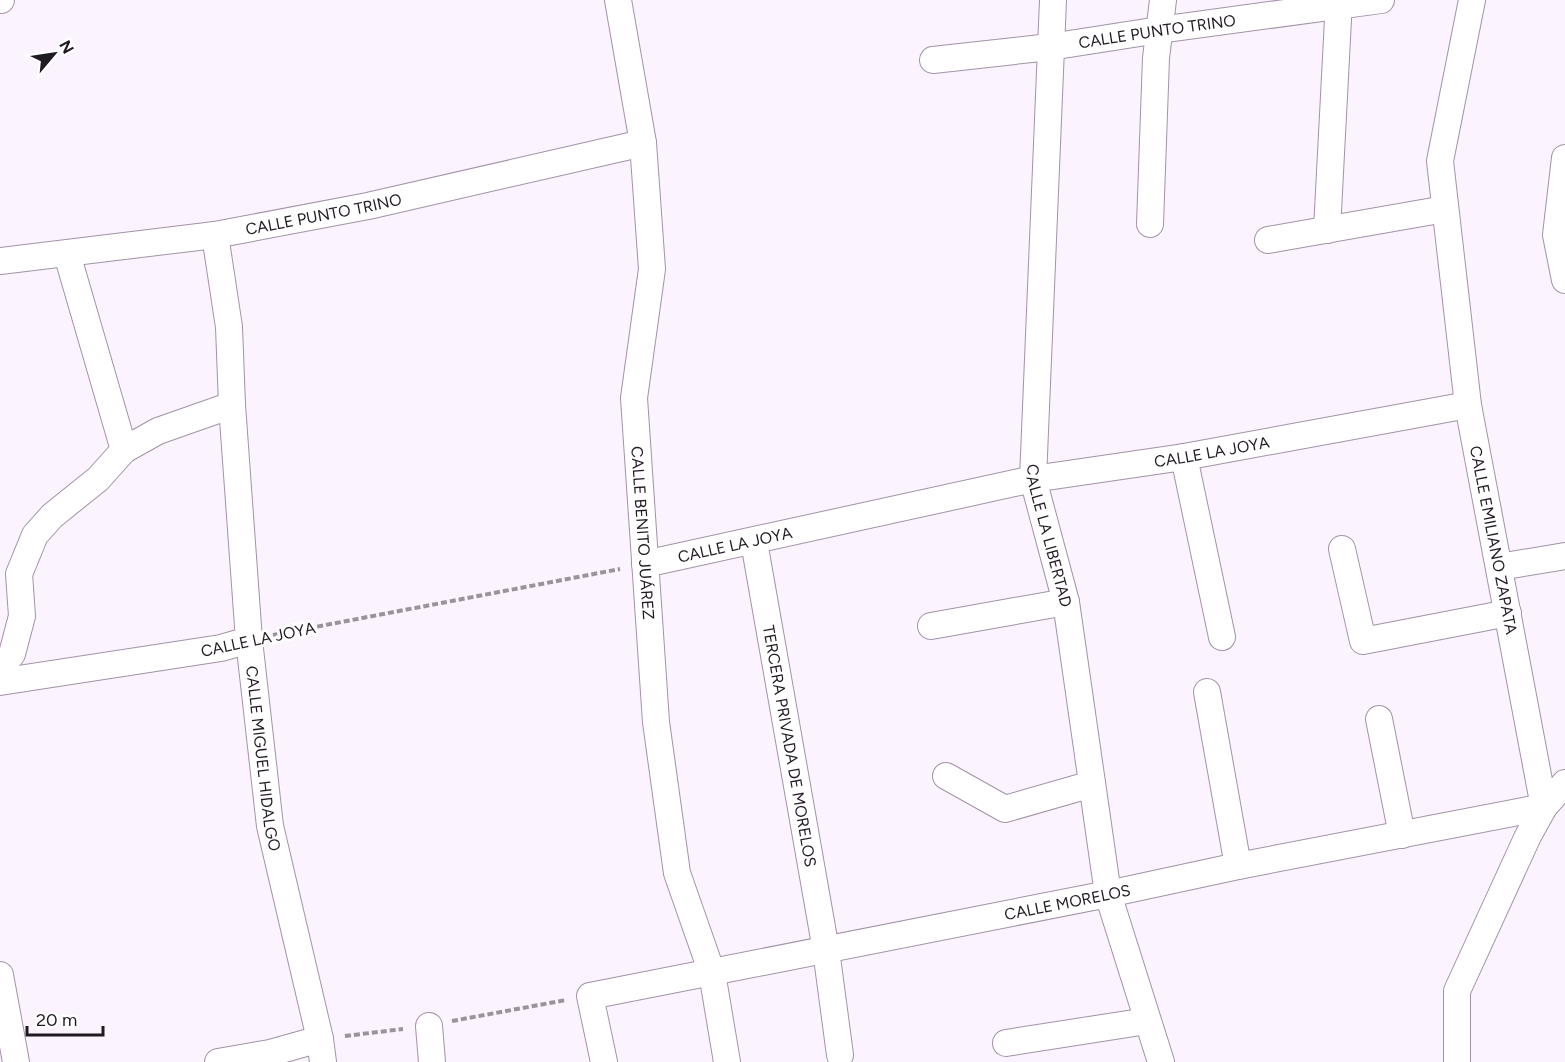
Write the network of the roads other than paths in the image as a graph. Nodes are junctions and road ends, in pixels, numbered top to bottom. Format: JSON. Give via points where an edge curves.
{"nodes":[{"id":1,"x":618,"y":0,"type":"edge"},
{"id":2,"x":1053,"y":0,"type":"edge"},
{"id":3,"x":1163,"y":0,"type":"edge"},
{"id":4,"x":1382,"y":0,"type":"edge"},
{"id":5,"x":1472,"y":0,"type":"edge"},
{"id":6,"x":1339,"y":2,"type":"edge"},
{"id":7,"x":1158,"y":30,"type":"junction"},
{"id":8,"x":1050,"y":47,"type":"junction"},
{"id":9,"x":933,"y":60,"type":"dead end"},
{"id":10,"x":643,"y":143,"type":"junction"},
{"id":11,"x":1565,"y":158,"type":"edge"},
{"id":12,"x":1445,"y":209,"type":"junction"},
{"id":13,"x":1150,"y":224,"type":"dead end"},
{"id":14,"x":1327,"y":230,"type":"junction"},
{"id":15,"x":215,"y":236,"type":"junction"},
{"id":16,"x":1268,"y":240,"type":"dead end"},
{"id":17,"x":67,"y":254,"type":"junction"},
{"id":18,"x":0,"y":261,"type":"edge"},
{"id":19,"x":1565,"y":280,"type":"edge"},
{"id":20,"x":232,"y":405,"type":"junction"},
{"id":21,"x":1468,"y":405,"type":"junction"},
{"id":22,"x":124,"y":450,"type":"junction"},
{"id":23,"x":1184,"y":456,"type":"junction"},
{"id":24,"x":1033,"y":479,"type":"junction"},
{"id":25,"x":754,"y":542,"type":"junction"},
{"id":26,"x":1342,"y":549,"type":"dead end"},
{"id":27,"x":1565,"y":556,"type":"edge"},
{"id":28,"x":645,"y":564,"type":"junction"},
{"id":29,"x":1499,"y":567,"type":"junction"},
{"id":30,"x":1066,"y":602,"type":"junction"},
{"id":31,"x":1508,"y":613,"type":"junction"},
{"id":32,"x":932,"y":626,"type":"dead end"},
{"id":33,"x":1222,"y":637,"type":"dead end"},
{"id":34,"x":249,"y":639,"type":"junction"},
{"id":35,"x":0,"y":668,"type":"edge"},
{"id":36,"x":0,"y":682,"type":"edge"},
{"id":37,"x":1207,"y":692,"type":"dead end"},
{"id":38,"x":1378,"y":719,"type":"dead end"},
{"id":39,"x":946,"y":776,"type":"dead end"},
{"id":40,"x":1565,"y":783,"type":"edge"},
{"id":41,"x":1092,"y":784,"type":"junction"},
{"id":42,"x":1545,"y":807,"type":"junction"},
{"id":43,"x":1402,"y":835,"type":"junction"},
{"id":44,"x":1238,"y":866,"type":"junction"},
{"id":45,"x":1108,"y":894,"type":"junction"},
{"id":46,"x":826,"y":950,"type":"junction"},
{"id":47,"x":712,"y":973,"type":"junction"},
{"id":48,"x":0,"y":975,"type":"edge"},
{"id":49,"x":1147,"y":1021,"type":"junction"},
{"id":50,"x":429,"y":1026,"type":"dead end"},
{"id":51,"x":1006,"y":1043,"type":"dead end"},
{"id":52,"x":321,"y":1051,"type":"edge"},
{"id":53,"x":840,"y":1055,"type":"dead end"},
{"id":54,"x":16,"y":1062,"type":"edge"},
{"id":55,"x":218,"y":1062,"type":"edge"},
{"id":56,"x":432,"y":1062,"type":"edge"},
{"id":57,"x":604,"y":1062,"type":"edge"},
{"id":58,"x":727,"y":1062,"type":"edge"},
{"id":59,"x":1161,"y":1062,"type":"edge"},
{"id":60,"x":1457,"y":1062,"type":"edge"}],
"edges":[{"from":1,"to":10,"type":"street","name":"CALLE BENITO JUÁREZ"},
{"from":2,"to":8,"type":"street","name":"CALLE LA LIBERTAD"},
{"from":3,"to":7,"type":"street"},
{"from":4,"to":6,"type":"street","name":"CALLE PUNTO TRINO"},
{"from":5,"to":12,"type":"street","name":"CALLE EMILIANO ZAPATA","via":[[1440,160]]},
{"from":6,"to":7,"type":"street","name":"CALLE PUNTO TRINO"},
{"from":6,"to":14,"type":"street"},
{"from":7,"to":8,"type":"street","name":"CALLE PUNTO TRINO"},
{"from":7,"to":13,"type":"street"},
{"from":8,"to":9,"type":"street","name":"CALLE PUNTO TRINO"},
{"from":8,"to":24,"type":"street","name":"CALLE LA LIBERTAD"},
{"from":10,"to":15,"type":"street","name":"CALLE PUNTO TRINO","via":[[368,206]]},
{"from":10,"to":28,"type":"street","name":"CALLE BENITO JUÁREZ","via":[[652,269],[634,398]]},
{"from":11,"to":19,"type":"street","via":[[1556,235]]},
{"from":12,"to":14,"type":"street"},
{"from":12,"to":21,"type":"street","name":"CALLE EMILIANO ZAPATA"},
{"from":14,"to":16,"type":"street"},
{"from":15,"to":17,"type":"street","name":"CALLE PUNTO TRINO"},
{"from":15,"to":20,"type":"street","name":"CALLE MIGUEL HIDALGO","via":[[229,327]]},
{"from":17,"to":18,"type":"street","name":"CALLE PUNTO TRINO"},
{"from":17,"to":22,"type":"street"},
{"from":20,"to":22,"type":"street","via":[[158,430]]},
{"from":20,"to":34,"type":"street","name":"CALLE MIGUEL HIDALGO"},
{"from":21,"to":23,"type":"street","name":"CALLE LA JOYA"},
{"from":21,"to":29,"type":"street","name":"CALLE EMILIANO ZAPATA"},
{"from":22,"to":35,"type":"street","via":[[98,479],[35,535],[19,574],[20,626],[12,654]]},
{"from":23,"to":24,"type":"street","name":"CALLE LA JOYA"},
{"from":23,"to":33,"type":"street"},
{"from":24,"to":25,"type":"street","name":"CALLE LA JOYA"},
{"from":24,"to":30,"type":"street","name":"CALLE LA LIBERTAD"},
{"from":25,"to":28,"type":"street","name":"CALLE LA JOYA"},
{"from":25,"to":46,"type":"street","name":"TERCERA PRIVADA DE MORELOS"},
{"from":26,"to":31,"type":"street","via":[[1363,641]]},
{"from":27,"to":29,"type":"street"},
{"from":28,"to":47,"type":"street","name":"CALLE BENITO JUÁREZ","via":[[656,722],[677,873]]},
{"from":29,"to":31,"type":"street","name":"CALLE EMILIANO ZAPATA"},
{"from":30,"to":32,"type":"street"},
{"from":30,"to":41,"type":"street","name":"CALLE LA LIBERTAD"},
{"from":31,"to":42,"type":"street","name":"CALLE EMILIANO ZAPATA"},
{"from":34,"to":36,"type":"street","name":"CALLE LA JOYA","via":[[221,648]]},
{"from":34,"to":52,"type":"street","name":"CALLE MIGUEL HIDALGO","via":[[270,826]]},
{"from":37,"to":44,"type":"street"},
{"from":38,"to":43,"type":"street"},
{"from":39,"to":41,"type":"street","via":[[1005,809]]},
{"from":40,"to":42,"type":"street"},
{"from":41,"to":45,"type":"street","name":"CALLE LA LIBERTAD"},
{"from":42,"to":43,"type":"street","name":"CALLE MORELOS"},
{"from":42,"to":60,"type":"street","via":[[1456,991]]},
{"from":43,"to":44,"type":"street","name":"CALLE MORELOS"},
{"from":44,"to":45,"type":"street","name":"CALLE MORELOS"},
{"from":45,"to":46,"type":"street","name":"CALLE MORELOS"},
{"from":45,"to":49,"type":"street","name":"CALLE LA LIBERTAD"},
{"from":46,"to":47,"type":"street","name":"CALLE MORELOS"},
{"from":46,"to":53,"type":"street","name":"TERCERA PRIVADA DE MORELOS"},
{"from":47,"to":57,"type":"street","name":"CALLE MORELOS","via":[[590,996]]},
{"from":47,"to":58,"type":"street","name":"CALLE BENITO JUÁREZ"},
{"from":48,"to":54,"type":"street"},
{"from":49,"to":51,"type":"street"},
{"from":49,"to":59,"type":"street","name":"CALLE LA LIBERTAD"},
{"from":50,"to":56,"type":"street"},
{"from":52,"to":55,"type":"street","via":[[270,1053]]}]}
